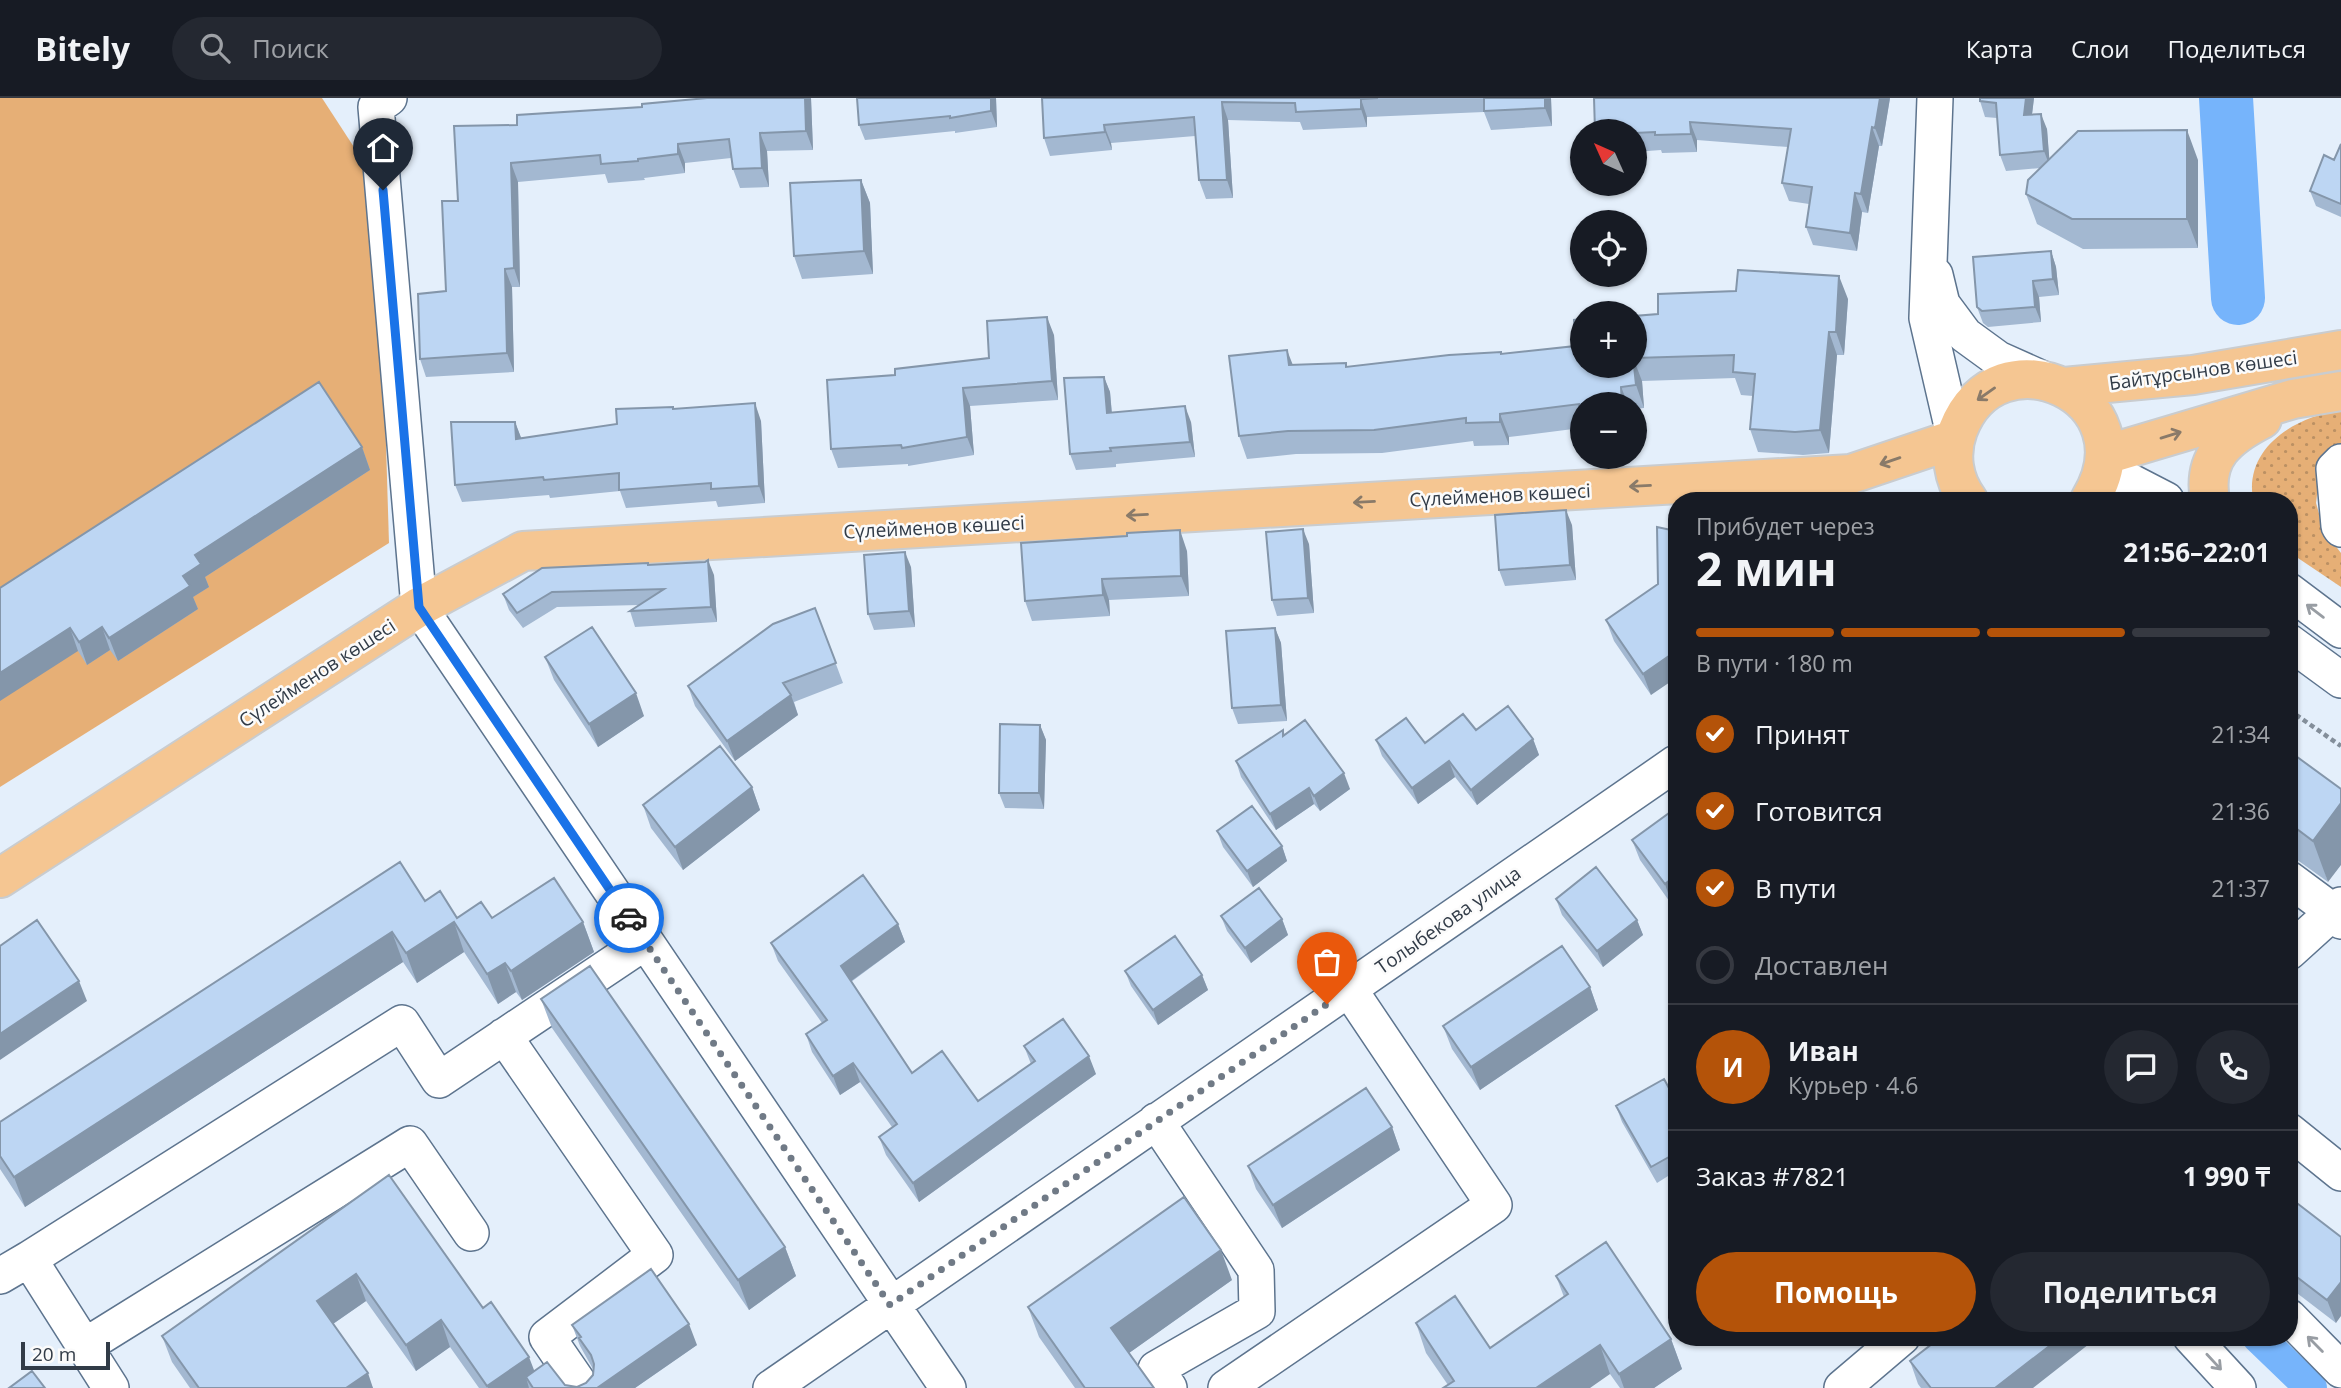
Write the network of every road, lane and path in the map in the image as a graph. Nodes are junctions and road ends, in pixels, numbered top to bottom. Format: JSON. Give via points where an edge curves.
{"nodes":[{"id":1,"x":389,"y":98,"type":"edge"},
{"id":2,"x":1935,"y":98,"type":"edge"},
{"id":3,"x":1929,"y":244,"type":"junction"},
{"id":4,"x":2341,"y":350,"type":"edge"},
{"id":5,"x":2054,"y":384,"type":"junction"},
{"id":6,"x":2341,"y":391,"type":"edge"},
{"id":7,"x":2292,"y":399,"type":"junction"},
{"id":8,"x":1955,"y":439,"type":"junction"},
{"id":9,"x":2341,"y":462,"type":"edge"},
{"id":10,"x":2100,"y":474,"type":"edge"},
{"id":11,"x":1960,"y":492,"type":"edge"},
{"id":12,"x":2146,"y":492,"type":"edge"},
{"id":13,"x":2210,"y":492,"type":"edge"},
{"id":14,"x":2341,"y":528,"type":"edge"},
{"id":15,"x":2298,"y":598,"type":"edge"},
{"id":16,"x":419,"y":607,"type":"junction"},
{"id":17,"x":2341,"y":631,"type":"edge"},
{"id":18,"x":2298,"y":649,"type":"edge"},
{"id":19,"x":2341,"y":680,"type":"edge"},
{"id":20,"x":2298,"y":716,"type":"edge"},
{"id":21,"x":2341,"y":746,"type":"edge"},
{"id":22,"x":1668,"y":769,"type":"edge"},
{"id":23,"x":0,"y":878,"type":"edge"},
{"id":24,"x":2298,"y":885,"type":"edge"},
{"id":25,"x":2339,"y":913,"type":"edge"},
{"id":26,"x":645,"y":942,"type":"junction"},
{"id":27,"x":2298,"y":945,"type":"edge"},
{"id":28,"x":1349,"y":989,"type":"junction"},
{"id":29,"x":504,"y":1036,"type":"junction"},
{"id":30,"x":1156,"y":1122,"type":"junction"},
{"id":31,"x":2298,"y":1138,"type":"edge"},
{"id":32,"x":2341,"y":1174,"type":"edge"},
{"id":33,"x":471,"y":1233,"type":"dead end"},
{"id":34,"x":15,"y":1267,"type":"edge"},
{"id":35,"x":890,"y":1305,"type":"junction"},
{"id":36,"x":2298,"y":1326,"type":"edge"},
{"id":37,"x":85,"y":1346,"type":"junction"},
{"id":38,"x":1891,"y":1346,"type":"edge"},
{"id":39,"x":2199,"y":1346,"type":"edge"},
{"id":40,"x":2341,"y":1371,"type":"edge"},
{"id":41,"x":111,"y":1388,"type":"edge"},
{"id":42,"x":582,"y":1388,"type":"edge"},
{"id":43,"x":771,"y":1388,"type":"edge"},
{"id":44,"x":948,"y":1388,"type":"edge"},
{"id":45,"x":1169,"y":1388,"type":"edge"},
{"id":46,"x":1226,"y":1388,"type":"edge"},
{"id":47,"x":1842,"y":1388,"type":"edge"},
{"id":48,"x":2238,"y":1388,"type":"edge"},
{"id":49,"x":2325,"y":1388,"type":"edge"}],
"edges":[{"from":1,"to":16,"type":"street","via":[[376,107]]},
{"from":2,"to":3,"type":"street"},
{"from":3,"to":5,"type":"street","via":[[1942,304],[1965,335],[1998,359]]},
{"from":3,"to":8,"type":"street","via":[[1927,318]]},
{"from":4,"to":5,"type":"main road","name":"Байтұрсынов көшесі","via":[[2193,375]]},
{"from":5,"to":8,"type":"main road","name":"Байтұрсынов көшесі","one_way":true,"via":[[2021,379],[1998,386],[1978,398],[1963,417]]},
{"from":5,"to":10,"type":"main road","via":[[2081,399],[2094,415],[2103,434]]},
{"from":6,"to":7,"type":"main road"},
{"from":10,"to":7,"type":"main road","one_way":true},
{"from":7,"to":13,"type":"main road","via":[[2224,443],[2209,478]]},
{"from":8,"to":11,"type":"main road","via":[[1953,457]]},
{"from":8,"to":16,"type":"main road","name":"Сүлейменов көшесі","one_way":true,"via":[[1852,474],[523,551]]},
{"from":9,"to":14,"type":"street","via":[[2334,469]]},
{"from":10,"to":12,"type":"street"},
{"from":17,"to":15,"type":"street","one_way":true},
{"from":16,"to":23,"type":"main road","name":"Сүлейменов көшесі"},
{"from":16,"to":26,"type":"street"},
{"from":18,"to":19,"type":"street"},
{"from":20,"to":21,"type":"path"},
{"from":22,"to":28,"type":"street","name":"Толыбекова улица"},
{"from":24,"to":25,"type":"street"},
{"from":25,"to":27,"type":"street"},
{"from":26,"to":29,"type":"street"},
{"from":26,"to":35,"type":"street"},
{"from":28,"to":30,"type":"street","name":"Толыбекова улица"},
{"from":28,"to":46,"type":"street","via":[[1494,1205]]},
{"from":29,"to":34,"type":"street","via":[[439,1080],[402,1023]]},
{"from":29,"to":42,"type":"street","via":[[655,1255],[547,1337]]},
{"from":30,"to":35,"type":"street","name":"Толыбекова улица"},
{"from":30,"to":45,"type":"street","via":[[1256,1270],[1257,1311],[1156,1369]]},
{"from":31,"to":32,"type":"street"},
{"from":33,"to":37,"type":"street","via":[[411,1144]]},
{"from":34,"to":37,"type":"street"},
{"from":35,"to":43,"type":"street","name":"Толыбекова улица"},
{"from":35,"to":44,"type":"street"},
{"from":40,"to":36,"type":"street","one_way":true},
{"from":37,"to":41,"type":"street"},
{"from":38,"to":47,"type":"street"},
{"from":39,"to":48,"type":"street","one_way":true},
{"from":40,"to":49,"type":"street"}]}
